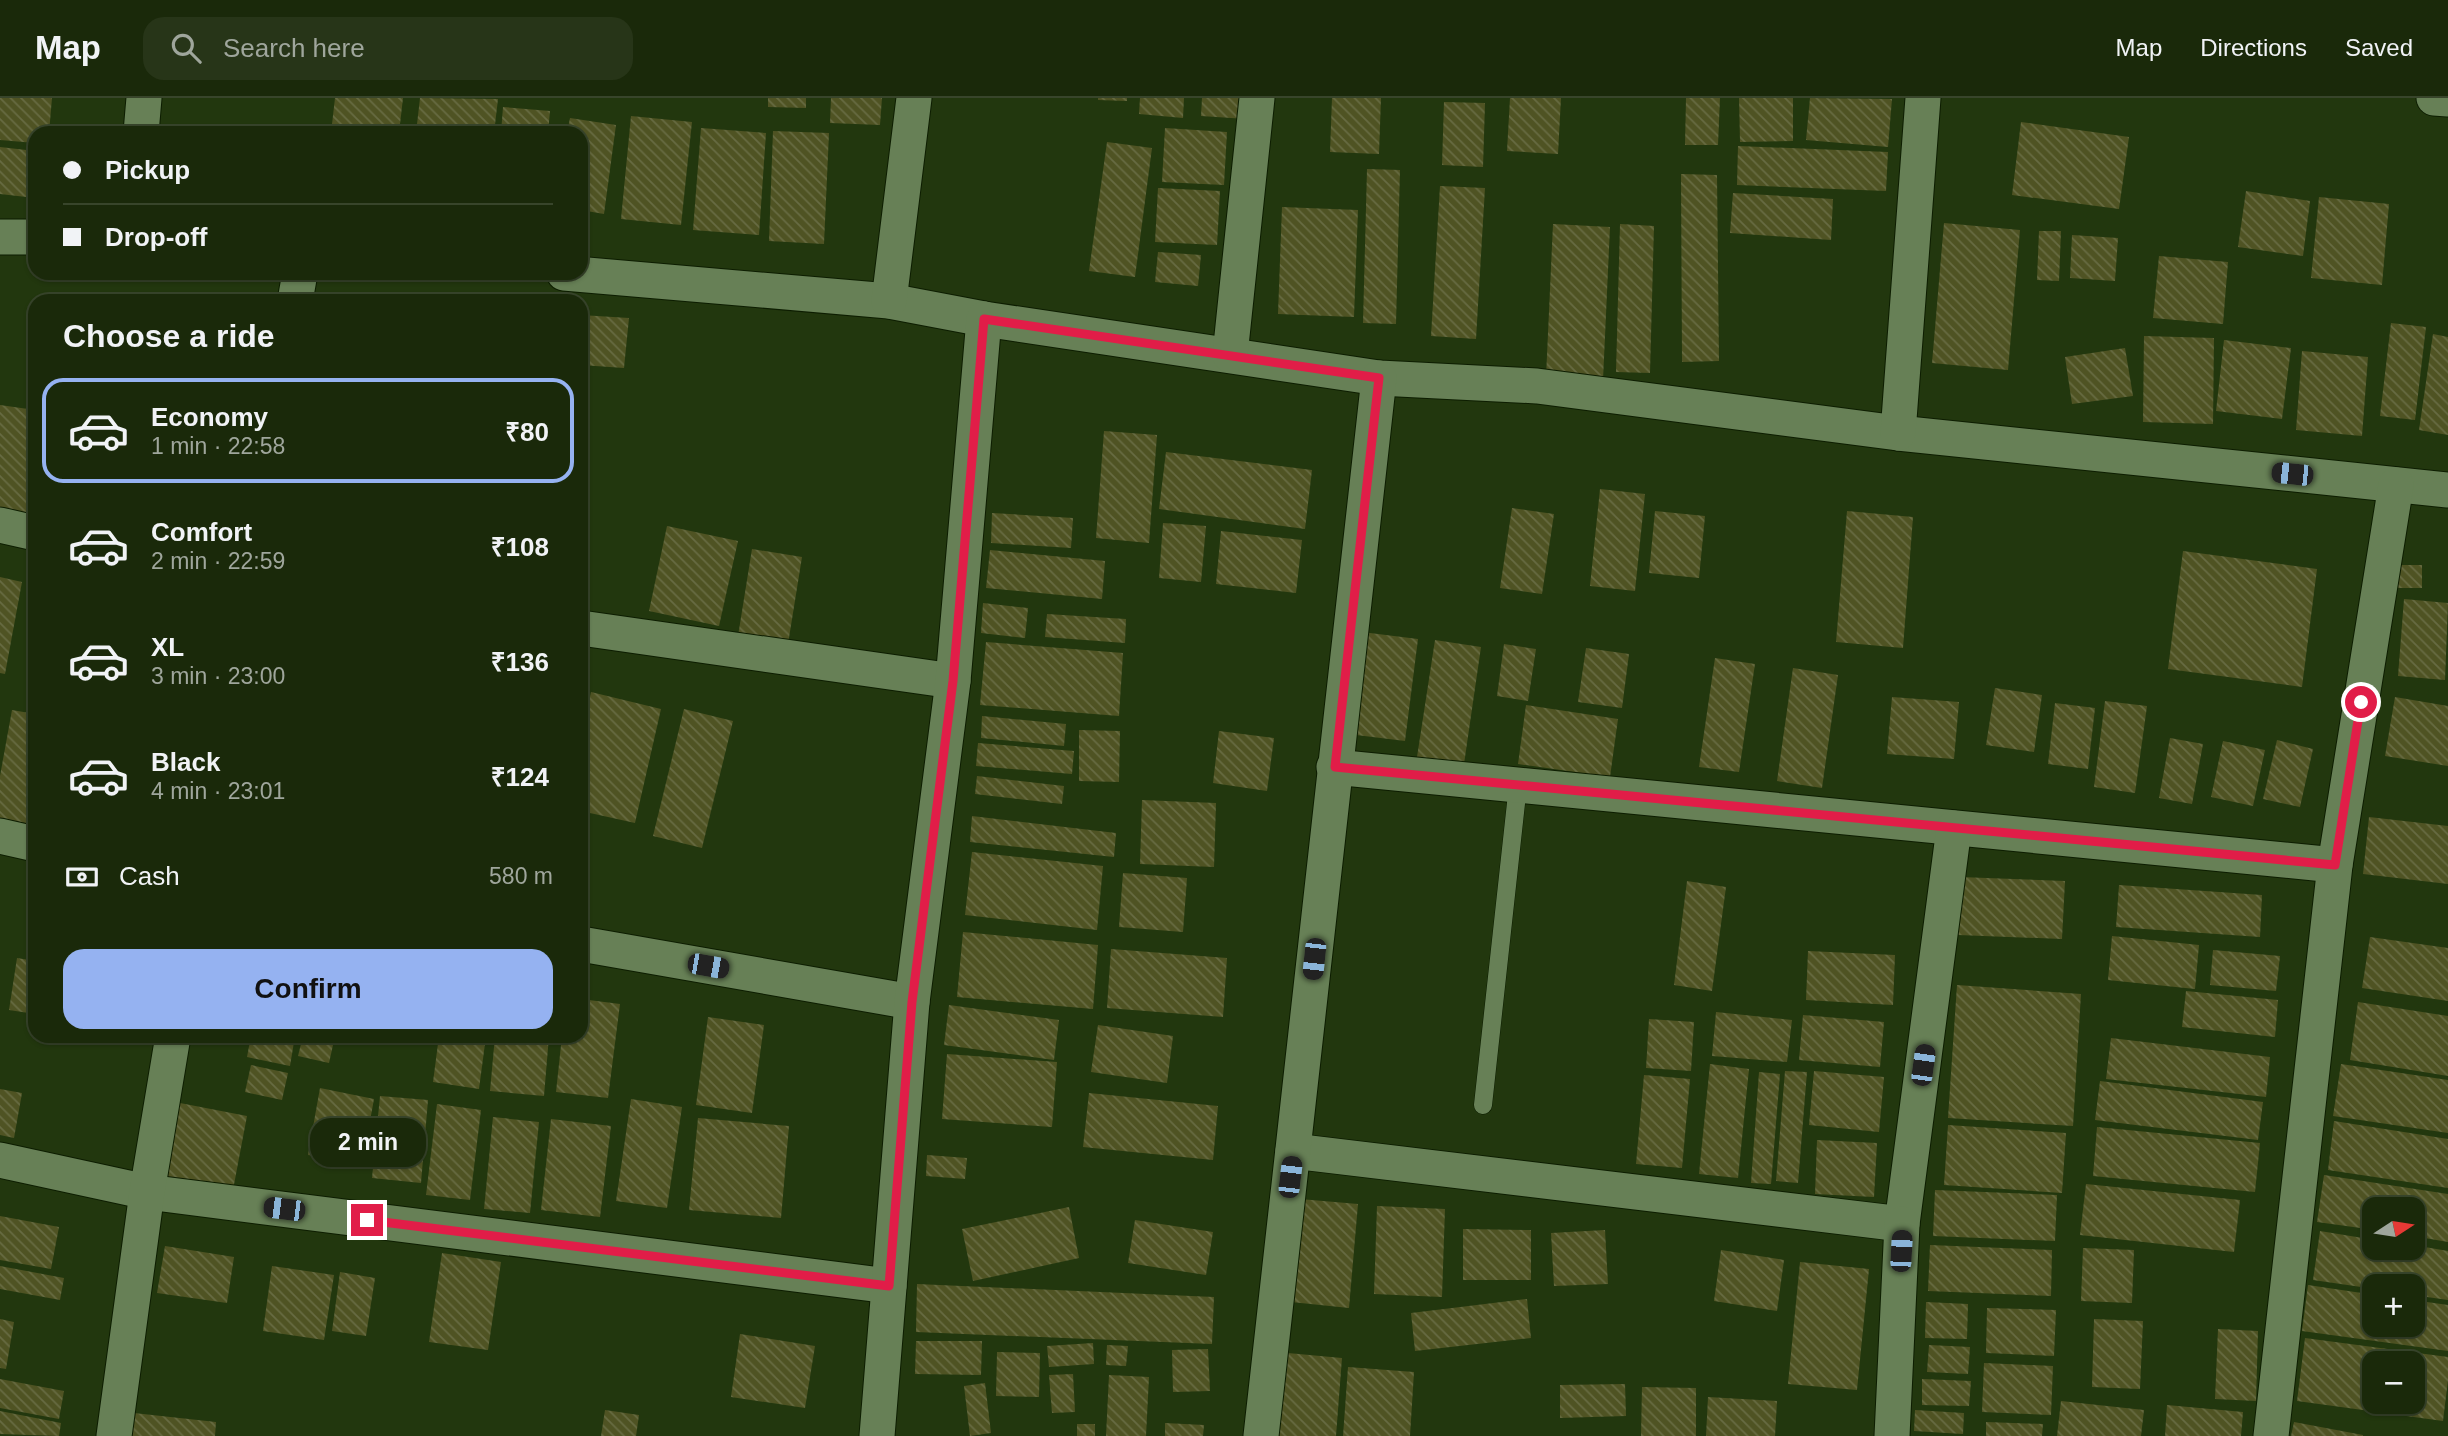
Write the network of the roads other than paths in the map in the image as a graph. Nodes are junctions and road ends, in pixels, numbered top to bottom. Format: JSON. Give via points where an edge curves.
{"nodes":[{"id":1,"x":144,"y":98,"type":"edge"},
{"id":2,"x":914,"y":98,"type":"edge"},
{"id":3,"x":1257,"y":98,"type":"edge"},
{"id":4,"x":1923,"y":98,"type":"edge"},
{"id":5,"x":2434,"y":98,"type":"edge"},
{"id":6,"x":2448,"y":99,"type":"edge"},
{"id":7,"x":142,"y":126,"type":"edge"},
{"id":8,"x":0,"y":237,"type":"edge"},
{"id":9,"x":28,"y":237,"type":"edge"},
{"id":10,"x":588,"y":275,"type":"edge"},
{"id":11,"x":889,"y":301,"type":"junction"},
{"id":12,"x":984,"y":319,"type":"junction"},
{"id":13,"x":1230,"y":355,"type":"junction"},
{"id":14,"x":1379,"y":378,"type":"junction"},
{"id":15,"x":1899,"y":432,"type":"junction"},
{"id":16,"x":2396,"y":485,"type":"junction"},
{"id":17,"x":2448,"y":490,"type":"edge"},
{"id":18,"x":0,"y":525,"type":"edge"},
{"id":19,"x":28,"y":531,"type":"edge"},
{"id":20,"x":588,"y":629,"type":"edge"},
{"id":21,"x":953,"y":681,"type":"junction"},
{"id":22,"x":1335,"y":767,"type":"junction"},
{"id":23,"x":1518,"y":785,"type":"junction"},
{"id":24,"x":1954,"y":828,"type":"junction"},
{"id":25,"x":0,"y":836,"type":"edge"},
{"id":26,"x":28,"y":842,"type":"edge"},
{"id":27,"x":2335,"y":865,"type":"junction"},
{"id":28,"x":588,"y":945,"type":"edge"},
{"id":29,"x":912,"y":1002,"type":"junction"},
{"id":30,"x":172,"y":1043,"type":"edge"},
{"id":31,"x":1483,"y":1105,"type":"dead end"},
{"id":32,"x":1293,"y":1151,"type":"junction"},
{"id":33,"x":0,"y":1160,"type":"edge"},
{"id":34,"x":147,"y":1192,"type":"junction"},
{"id":35,"x":1902,"y":1224,"type":"junction"},
{"id":36,"x":889,"y":1286,"type":"junction"},
{"id":37,"x":114,"y":1436,"type":"edge"},
{"id":38,"x":877,"y":1436,"type":"edge"},
{"id":39,"x":1261,"y":1436,"type":"edge"},
{"id":40,"x":1892,"y":1436,"type":"edge"},
{"id":41,"x":2271,"y":1436,"type":"edge"}],
"edges":[{"from":1,"to":7,"type":"street"},
{"from":2,"to":11,"type":"street"},
{"from":3,"to":13,"type":"street"},
{"from":4,"to":15,"type":"street"},
{"from":5,"to":6,"type":"street"},
{"from":8,"to":9,"type":"street"},
{"from":10,"to":11,"type":"street"},
{"from":11,"to":12,"type":"street"},
{"from":12,"to":13,"type":"street"},
{"from":12,"to":21,"type":"street"},
{"from":13,"to":14,"type":"street"},
{"from":14,"to":15,"type":"street","via":[[1537,386]]},
{"from":14,"to":22,"type":"street"},
{"from":15,"to":16,"type":"street"},
{"from":16,"to":17,"type":"street"},
{"from":16,"to":27,"type":"street"},
{"from":18,"to":19,"type":"street"},
{"from":20,"to":21,"type":"street"},
{"from":21,"to":29,"type":"street"},
{"from":22,"to":23,"type":"street"},
{"from":22,"to":32,"type":"street"},
{"from":23,"to":24,"type":"street"},
{"from":23,"to":31,"type":"lane"},
{"from":24,"to":27,"type":"street"},
{"from":24,"to":35,"type":"street"},
{"from":25,"to":26,"type":"street"},
{"from":27,"to":41,"type":"street"},
{"from":28,"to":29,"type":"street"},
{"from":29,"to":36,"type":"street"},
{"from":30,"to":34,"type":"street"},
{"from":32,"to":35,"type":"street"},
{"from":32,"to":39,"type":"street"},
{"from":33,"to":34,"type":"street"},
{"from":34,"to":36,"type":"street"},
{"from":34,"to":37,"type":"street"},
{"from":35,"to":40,"type":"street"},
{"from":36,"to":38,"type":"street"}]}
